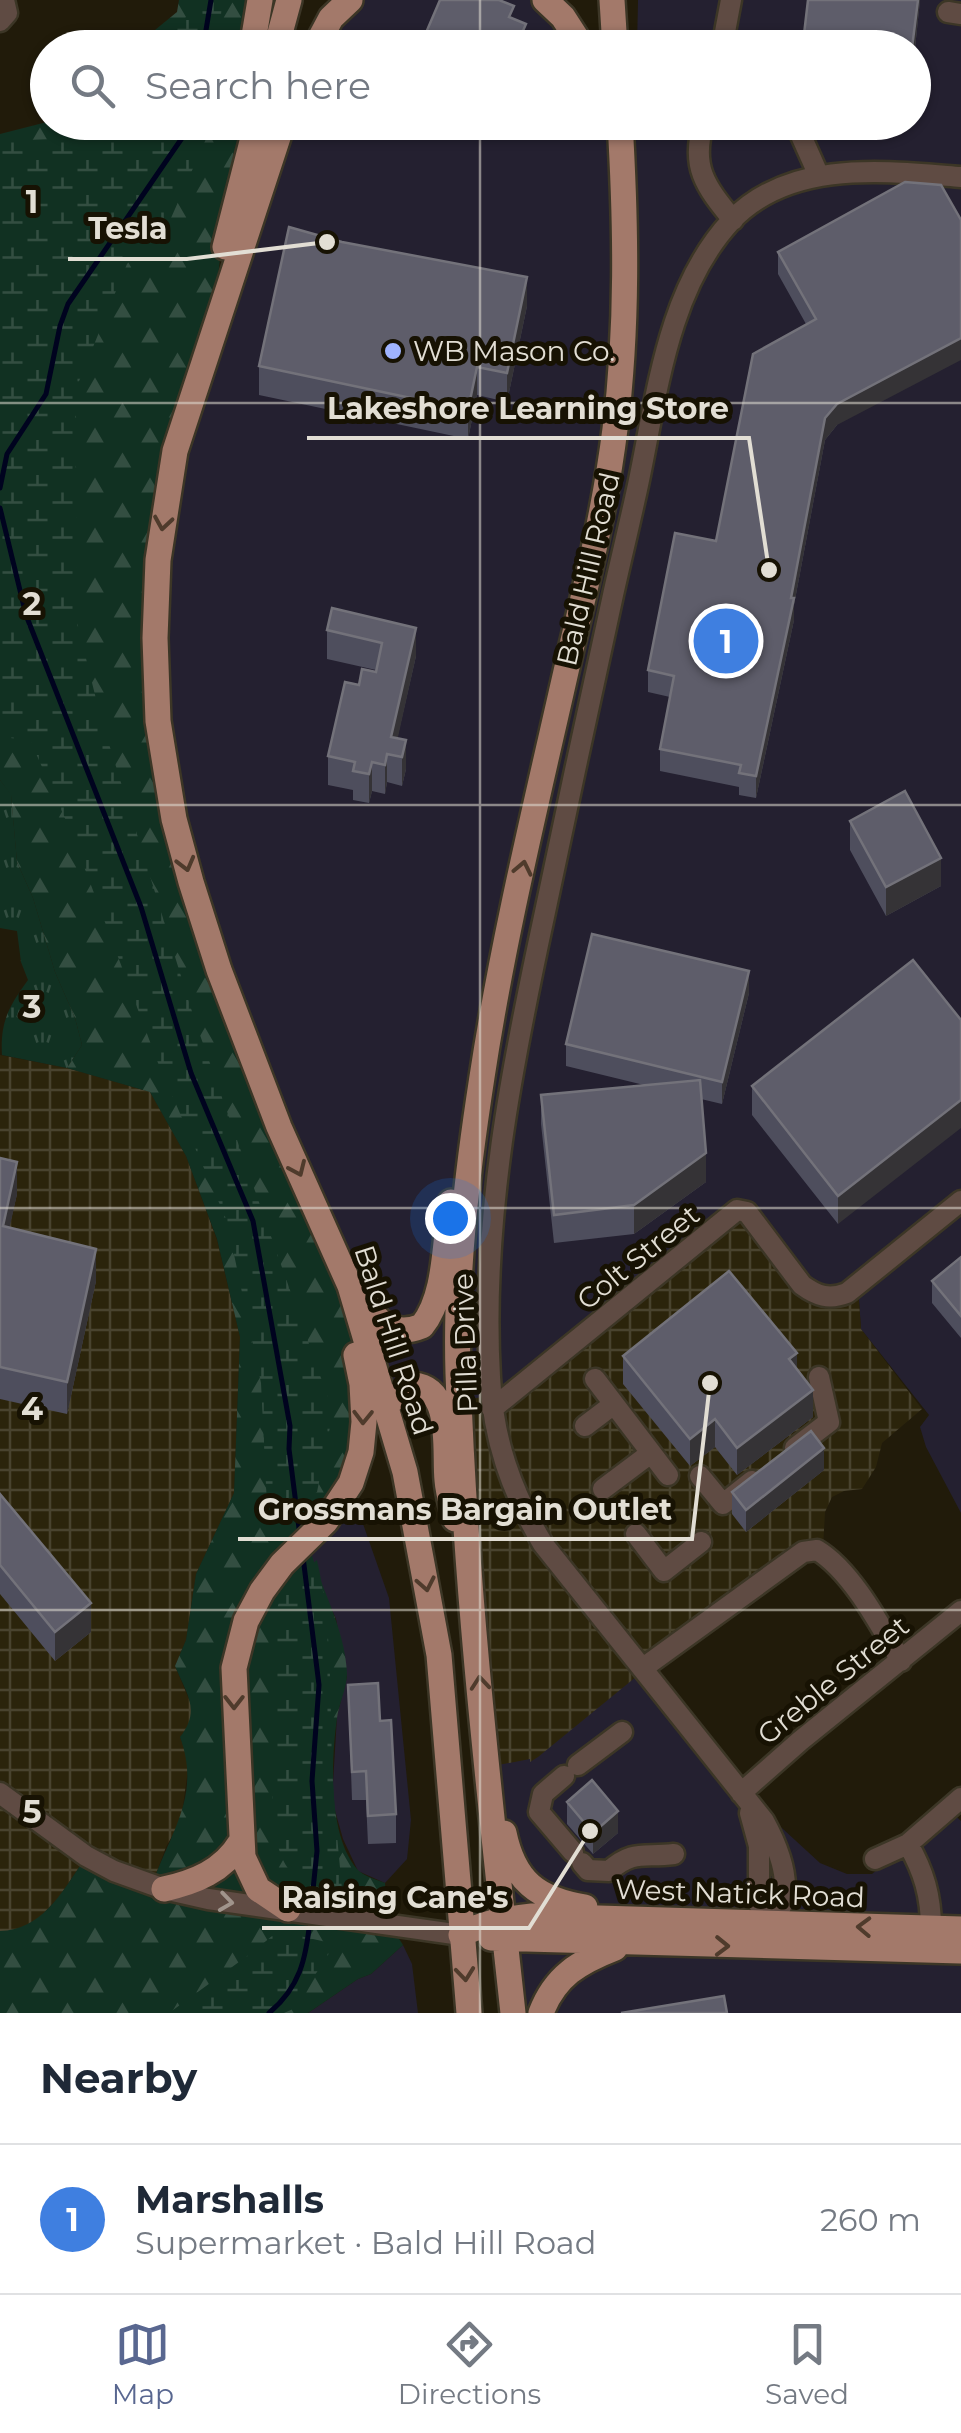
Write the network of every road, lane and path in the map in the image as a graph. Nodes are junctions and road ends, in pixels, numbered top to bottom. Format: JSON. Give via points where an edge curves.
{"nodes":[{"id":1,"x":4,"y":0,"type":"edge"},
{"id":2,"x":260,"y":0,"type":"edge"},
{"id":3,"x":289,"y":0,"type":"edge"},
{"id":4,"x":350,"y":0,"type":"edge"},
{"id":5,"x":545,"y":0,"type":"edge"},
{"id":6,"x":612,"y":0,"type":"edge"},
{"id":7,"x":731,"y":0,"type":"edge"},
{"id":8,"x":0,"y":21,"type":"edge"},
{"id":9,"x":255,"y":30,"type":"edge"},
{"id":10,"x":281,"y":30,"type":"edge"},
{"id":11,"x":325,"y":30,"type":"edge"},
{"id":12,"x":571,"y":30,"type":"edge"},
{"id":13,"x":614,"y":30,"type":"edge"},
{"id":14,"x":725,"y":30,"type":"edge"},
{"id":15,"x":237,"y":140,"type":"edge"},
{"id":16,"x":252,"y":140,"type":"edge"},
{"id":17,"x":277,"y":140,"type":"edge"},
{"id":18,"x":608,"y":140,"type":"edge"},
{"id":19,"x":621,"y":140,"type":"edge"},
{"id":20,"x":700,"y":140,"type":"edge"},
{"id":21,"x":803,"y":140,"type":"edge"},
{"id":22,"x":819,"y":176,"type":"junction"},
{"id":23,"x":961,"y":177,"type":"edge"},
{"id":24,"x":733,"y":220,"type":"junction"},
{"id":25,"x":626,"y":269,"type":"junction"},
{"id":26,"x":212,"y":296,"type":"junction"},
{"id":27,"x":182,"y":427,"type":"junction"},
{"id":28,"x":575,"y":759,"type":"joint"},
{"id":29,"x":502,"y":963,"type":"junction"},
{"id":30,"x":961,"y":1201,"type":"edge"},
{"id":31,"x":334,"y":1252,"type":"junction"},
{"id":32,"x":350,"y":1286,"type":"junction"},
{"id":33,"x":819,"y":1377,"type":"dead end"},
{"id":34,"x":595,"y":1379,"type":"dead end"},
{"id":35,"x":386,"y":1404,"type":"junction"},
{"id":36,"x":614,"y":1404,"type":"junction"},
{"id":37,"x":492,"y":1408,"type":"junction"},
{"id":38,"x":585,"y":1426,"type":"dead end"},
{"id":39,"x":651,"y":1453,"type":"junction"},
{"id":40,"x":668,"y":1475,"type":"dead end"},
{"id":41,"x":700,"y":1476,"type":"dead end"},
{"id":42,"x":602,"y":1489,"type":"dead end"},
{"id":43,"x":636,"y":1534,"type":"dead end"},
{"id":44,"x":701,"y":1542,"type":"dead end"},
{"id":45,"x":472,"y":1597,"type":"junction"},
{"id":46,"x":961,"y":1611,"type":"edge"},
{"id":47,"x":901,"y":1661,"type":"junction"},
{"id":48,"x":643,"y":1668,"type":"junction"},
{"id":49,"x":622,"y":1732,"type":"dead end"},
{"id":50,"x":485,"y":1740,"type":"junction"},
{"id":51,"x":0,"y":1793,"type":"edge"},
{"id":52,"x":741,"y":1794,"type":"junction"},
{"id":53,"x":961,"y":1798,"type":"edge"},
{"id":54,"x":240,"y":1843,"type":"junction"},
{"id":55,"x":908,"y":1844,"type":"junction"},
{"id":56,"x":674,"y":1854,"type":"dead end"},
{"id":57,"x":875,"y":1859,"type":"dead end"},
{"id":58,"x":164,"y":1889,"type":"junction"},
{"id":59,"x":294,"y":1910,"type":"junction"},
{"id":60,"x":668,"y":1920,"type":"junction"},
{"id":61,"x":931,"y":1928,"type":"junction"},
{"id":62,"x":504,"y":1930,"type":"junction"},
{"id":63,"x":461,"y":1935,"type":"junction"},
{"id":64,"x":770,"y":1935,"type":"junction"},
{"id":65,"x":624,"y":1944,"type":"junction"},
{"id":66,"x":959,"y":1948,"type":"edge"},
{"id":67,"x":469,"y":2013,"type":"edge"},
{"id":68,"x":513,"y":2013,"type":"edge"},
{"id":69,"x":541,"y":2013,"type":"edge"}],
"edges":[{"from":1,"to":8,"type":"street","via":[[7,13]]},
{"from":2,"to":9,"type":"main road"},
{"from":3,"to":10,"type":"main road"},
{"from":4,"to":11,"type":"main road"},
{"from":5,"to":12,"type":"main road"},
{"from":6,"to":13,"type":"main road"},
{"from":7,"to":14,"type":"street"},
{"from":15,"to":26,"type":"main road"},
{"from":16,"to":26,"type":"main road"},
{"from":17,"to":27,"type":"main road"},
{"from":18,"to":25,"type":"main road"},
{"from":19,"to":25,"type":"main road"},
{"from":20,"to":24,"type":"street","via":[[701,174]]},
{"from":21,"to":22,"type":"street"},
{"from":22,"to":23,"type":"street","name":"Bald Hill Road","via":[[871,171]]},
{"from":22,"to":24,"type":"street","name":"Bald Hill Road","via":[[777,188]]},
{"from":24,"to":28,"type":"street","name":"Bald Hill Road","via":[[701,260],[676,319]]},
{"from":29,"to":25,"type":"main road","name":"Bald Hill Road","one_way":true,"via":[[615,433]]},
{"from":26,"to":27,"type":"main road"},
{"from":27,"to":31,"type":"main road","name":"Bald Hill Road","one_way":true,"via":[[158,560],[164,770],[219,970]]},
{"from":28,"to":37,"type":"street","name":"Pilla Drive","via":[[506,1109],[489,1272]]},
{"from":29,"to":32,"type":"main road","via":[[428,1319],[406,1332],[387,1328]]},
{"from":29,"to":45,"type":"main road","name":"Bald Hill Road","via":[[462,1228],[458,1370]]},
{"from":30,"to":37,"type":"street","name":"Colt Street","via":[[848,1293],[826,1297],[802,1285],[747,1212],[738,1210]]},
{"from":31,"to":32,"type":"main road","name":"Bald Hill Road"},
{"from":31,"to":54,"type":"main road","one_way":true,"via":[[362,1384],[360,1452],[336,1508],[262,1591],[236,1651]]},
{"from":32,"to":35,"type":"main road","name":"Bald Hill Road"},
{"from":33,"to":41,"type":"street","via":[[829,1422],[723,1504]]},
{"from":34,"to":36,"type":"street"},
{"from":35,"to":45,"type":"main road","via":[[413,1386],[438,1399],[447,1485]]},
{"from":35,"to":63,"type":"main road","name":"Bald Hill Road","one_way":true,"via":[[439,1655]]},
{"from":36,"to":38,"type":"street"},
{"from":36,"to":39,"type":"street"},
{"from":37,"to":48,"type":"street","name":"Pilla Drive","via":[[522,1510]]},
{"from":39,"to":40,"type":"street"},
{"from":39,"to":42,"type":"street"},
{"from":43,"to":44,"type":"street","via":[[664,1571]]},
{"from":50,"to":45,"type":"main road","name":"Bald Hill Road","one_way":true},
{"from":46,"to":47,"type":"street","name":"Greble Street"},
{"from":47,"to":48,"type":"street","via":[[835,1564],[811,1550]]},
{"from":47,"to":52,"type":"street","name":"Greble Street"},
{"from":48,"to":52,"type":"street","name":"Pilla Drive"},
{"from":49,"to":56,"type":"street","via":[[543,1794],[540,1812],[588,1870],[608,1871],[644,1853]]},
{"from":50,"to":60,"type":"main road","via":[[510,1857],[527,1882],[566,1904]]},
{"from":50,"to":62,"type":"main road","name":"Bald Hill Road"},
{"from":51,"to":58,"type":"street","name":"West Natick Road","via":[[86,1856]]},
{"from":52,"to":64,"type":"street","name":"Pilla Drive","via":[[760,1846],[760,1904]]},
{"from":53,"to":55,"type":"street"},
{"from":54,"to":58,"type":"main road","via":[[229,1861],[190,1884]]},
{"from":54,"to":59,"type":"main road","via":[[258,1889]]},
{"from":55,"to":57,"type":"street"},
{"from":55,"to":61,"type":"street","via":[[929,1894]]},
{"from":58,"to":59,"type":"street","name":"West Natick Road","one_way":true},
{"from":59,"to":63,"type":"street","name":"West Natick Road"},
{"from":60,"to":62,"type":"main road","name":"West Natick Road","via":[[532,1916]]},
{"from":60,"to":64,"type":"main road","name":"West Natick Road"},
{"from":61,"to":64,"type":"main road","name":"West Natick Road","one_way":true},
{"from":61,"to":66,"type":"main road","name":"West Natick Road"},
{"from":62,"to":63,"type":"main road","name":"West Natick Road"},
{"from":62,"to":65,"type":"main road","name":"West Natick Road"},
{"from":62,"to":68,"type":"main road","name":"Bald Hill Road"},
{"from":63,"to":67,"type":"main road","name":"Bald Hill Road","one_way":true},
{"from":65,"to":64,"type":"main road","name":"West Natick Road","one_way":true},
{"from":64,"to":66,"type":"main road","name":"West Natick Road"},
{"from":65,"to":69,"type":"main road","via":[[566,1972]]}]}
